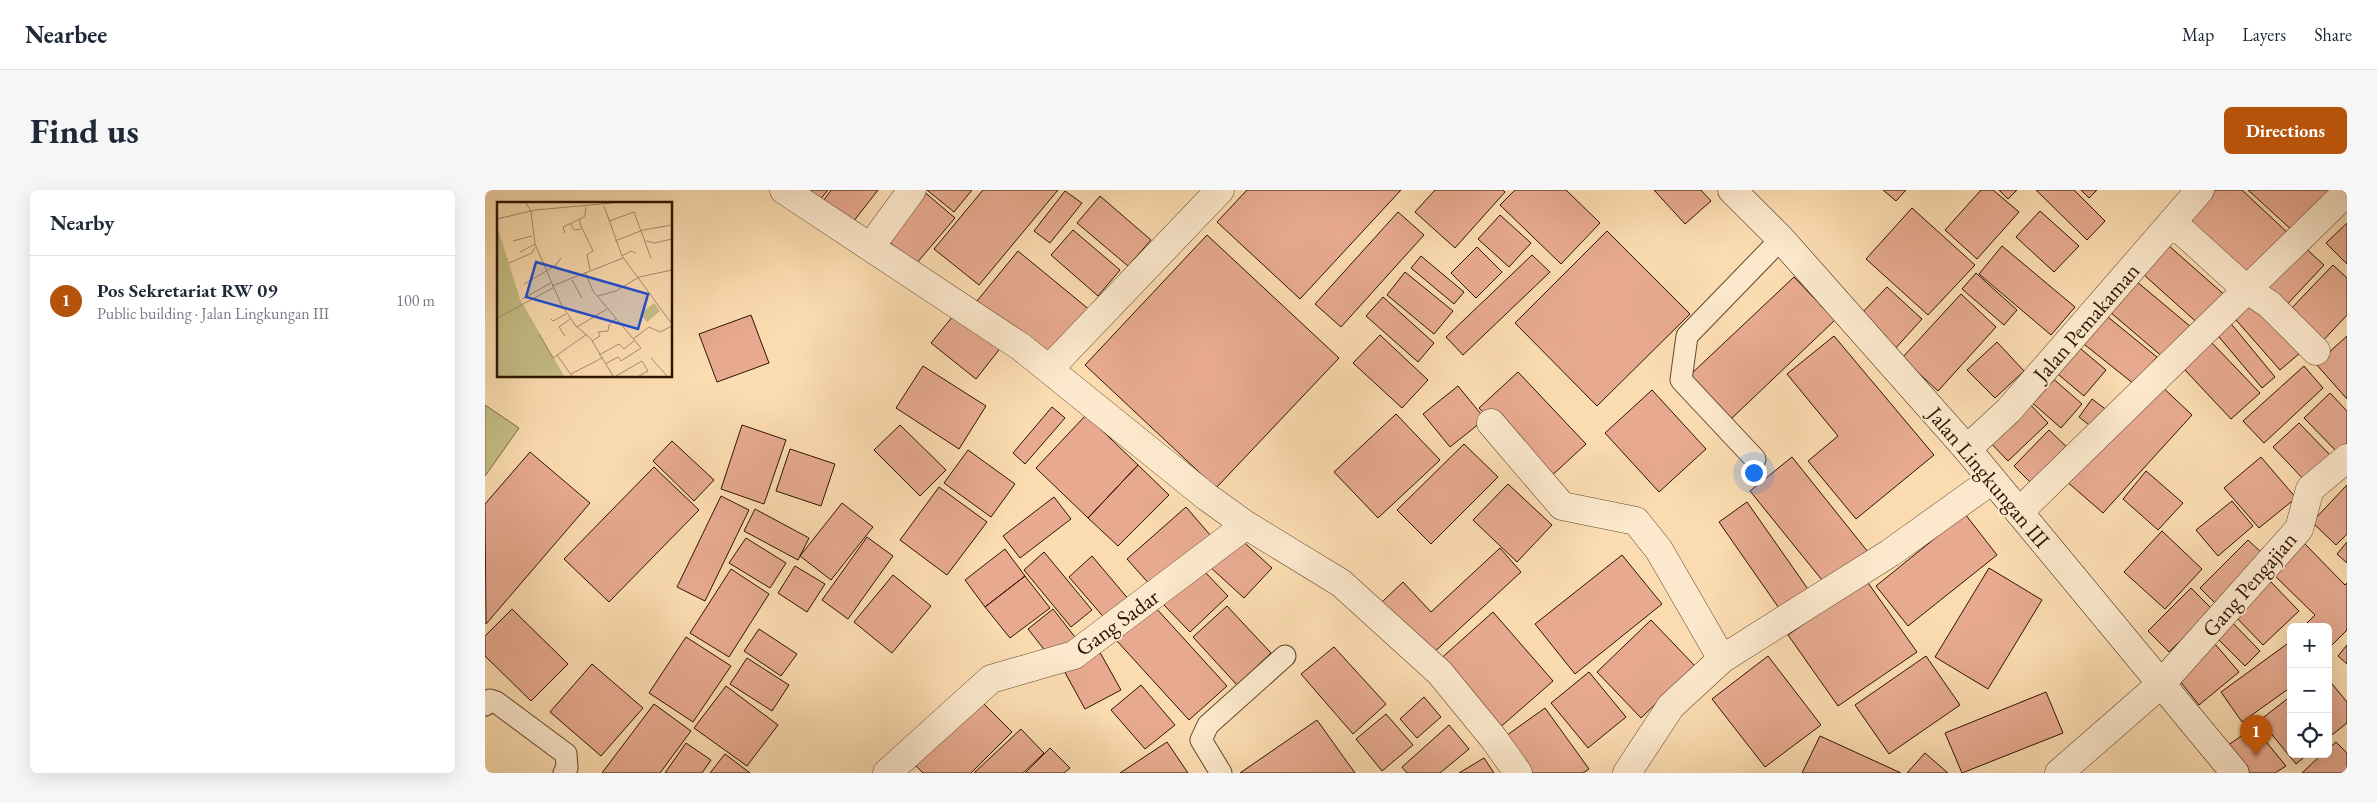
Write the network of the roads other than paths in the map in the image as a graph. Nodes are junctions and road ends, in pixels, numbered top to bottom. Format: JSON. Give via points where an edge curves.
{"nodes":[{"id":1,"x":784,"y":190,"type":"edge"},
{"id":2,"x":912,"y":190,"type":"edge"},
{"id":3,"x":1220,"y":190,"type":"edge"},
{"id":4,"x":1732,"y":190,"type":"edge"},
{"id":5,"x":2200,"y":190,"type":"edge"},
{"id":6,"x":2347,"y":192,"type":"edge"},
{"id":7,"x":2172,"y":222,"type":"junction"},
{"id":8,"x":1781,"y":239,"type":"junction"},
{"id":9,"x":871,"y":246,"type":"junction"},
{"id":10,"x":2246,"y":288,"type":"junction"},
{"id":11,"x":2316,"y":351,"type":"dead end"},
{"id":12,"x":1049,"y":369,"type":"junction"},
{"id":13,"x":1491,"y":423,"type":"dead end"},
{"id":14,"x":1967,"y":449,"type":"junction"},
{"id":15,"x":2347,"y":458,"type":"edge"},
{"id":16,"x":1755,"y":459,"type":"dead end"},
{"id":17,"x":1992,"y":480,"type":"junction"},
{"id":18,"x":2019,"y":512,"type":"junction"},
{"id":19,"x":1246,"y":525,"type":"junction"},
{"id":20,"x":1285,"y":656,"type":"dead end"},
{"id":21,"x":1722,"y":659,"type":"junction"},
{"id":22,"x":2161,"y":684,"type":"junction"},
{"id":23,"x":485,"y":704,"type":"edge"},
{"id":24,"x":564,"y":773,"type":"edge"},
{"id":25,"x":887,"y":773,"type":"edge"},
{"id":26,"x":1221,"y":773,"type":"edge"},
{"id":27,"x":1518,"y":773,"type":"edge"},
{"id":28,"x":1627,"y":773,"type":"edge"},
{"id":29,"x":2059,"y":773,"type":"edge"},
{"id":30,"x":2235,"y":773,"type":"edge"}],
"edges":[{"from":1,"to":9,"type":"street"},
{"from":2,"to":9,"type":"street"},
{"from":3,"to":12,"type":"street"},
{"from":4,"to":8,"type":"street","name":"Jalan Lingkungan III"},
{"from":5,"to":7,"type":"street","name":"Jalan Pemakaman"},
{"from":6,"to":10,"type":"street"},
{"from":7,"to":10,"type":"street"},
{"from":7,"to":14,"type":"street","name":"Jalan Pemakaman","via":[[2009,410]]},
{"from":8,"to":14,"type":"street","name":"Jalan Lingkungan III"},
{"from":8,"to":16,"type":"lane","via":[[1687,336],[1681,380]]},
{"from":9,"to":12,"type":"street","via":[[1021,346]]},
{"from":10,"to":11,"type":"street","via":[[2269,304]]},
{"from":10,"to":18,"type":"street"},
{"from":12,"to":19,"type":"street"},
{"from":13,"to":21,"type":"street","via":[[1562,506],[1636,521],[1659,550]]},
{"from":14,"to":17,"type":"street","name":"Jalan Lingkungan III"},
{"from":15,"to":22,"type":"street","name":"Gang Pengajian","via":[[2310,489],[2299,529]]},
{"from":17,"to":18,"type":"street","name":"Jalan Lingkungan III"},
{"from":17,"to":21,"type":"street","via":[[1890,553]]},
{"from":18,"to":22,"type":"street","name":"Jalan Lingkungan III"},
{"from":19,"to":25,"type":"street","name":"Gang Sadar","via":[[1074,656],[991,679]]},
{"from":19,"to":27,"type":"street","via":[[1341,583],[1440,673]]},
{"from":20,"to":26,"type":"lane","via":[[1208,725],[1201,740]]},
{"from":21,"to":28,"type":"street","via":[[1671,706]]},
{"from":22,"to":29,"type":"street","name":"Gang Pengajian"},
{"from":22,"to":30,"type":"street","name":"Jalan Lingkungan III"},
{"from":23,"to":24,"type":"lane","via":[[490,700],[496,702],[566,754]]}]}
